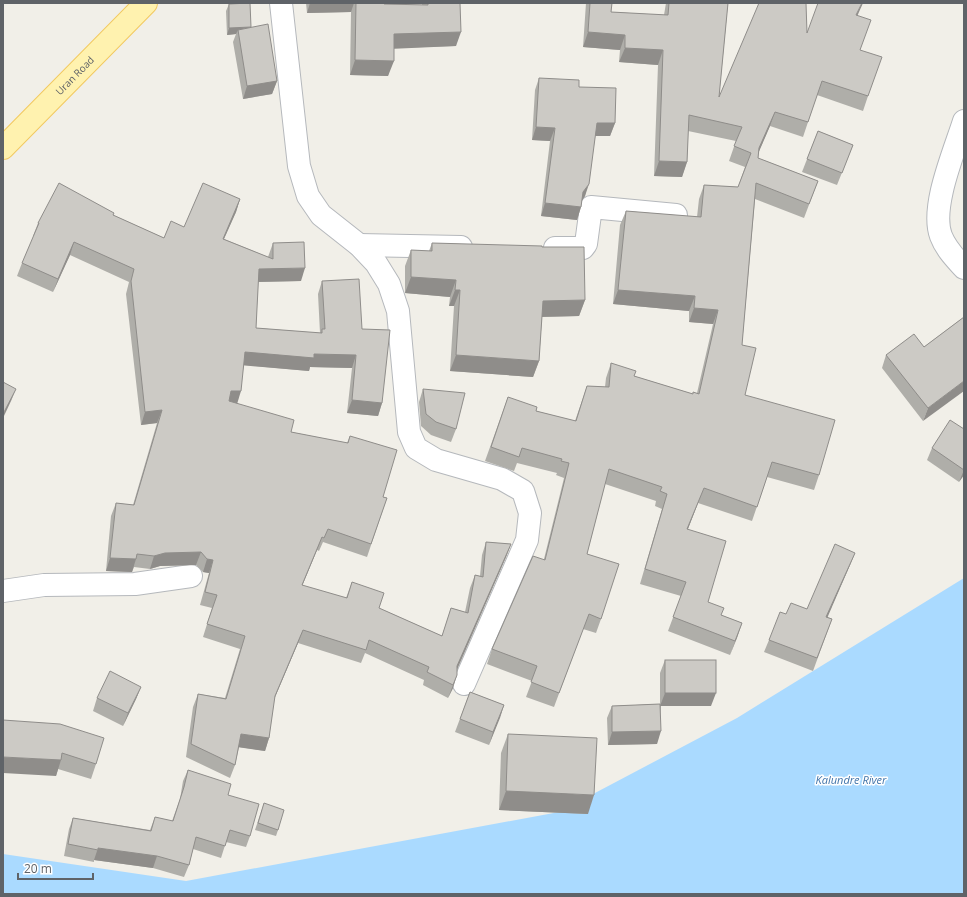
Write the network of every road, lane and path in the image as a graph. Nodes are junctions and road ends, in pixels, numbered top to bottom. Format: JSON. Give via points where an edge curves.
{"nodes":[{"id":1,"x":146,"y":3,"type":"edge"},
{"id":2,"x":281,"y":3,"type":"edge"},
{"id":3,"x":964,"y":121,"type":"edge"},
{"id":4,"x":3,"y":148,"type":"edge"},
{"id":5,"x":676,"y":215,"type":"edge"},
{"id":6,"x":359,"y":245,"type":"junction"},
{"id":7,"x":477,"y":247,"type":"edge"},
{"id":8,"x":533,"y":248,"type":"edge"},
{"id":9,"x":964,"y":268,"type":"edge"},
{"id":10,"x":405,"y":388,"type":"junction"},
{"id":11,"x":428,"y":390,"type":"edge"},
{"id":12,"x":191,"y":576,"type":"dead end"},
{"id":13,"x":3,"y":591,"type":"edge"},
{"id":14,"x":464,"y":684,"type":"dead end"}],
"edges":[{"from":1,"to":4,"type":"main road","name":"Uran Road"},
{"from":2,"to":6,"type":"street","via":[[299,166],[308,196],[321,216]]},
{"from":3,"to":9,"type":"street","via":[[941,192],[939,213],[940,235],[949,252]]},
{"from":5,"to":8,"type":"street","via":[[594,206],[590,207],[584,248]]},
{"from":6,"to":7,"type":"street"},
{"from":6,"to":10,"type":"street","via":[[376,263],[396,304]]},
{"from":10,"to":11,"type":"street"},
{"from":10,"to":14,"type":"street","via":[[409,432],[416,448],[436,460],[502,479],[523,491],[530,513],[527,540]]},
{"from":12,"to":13,"type":"street","via":[[135,584],[44,585]]}]}
